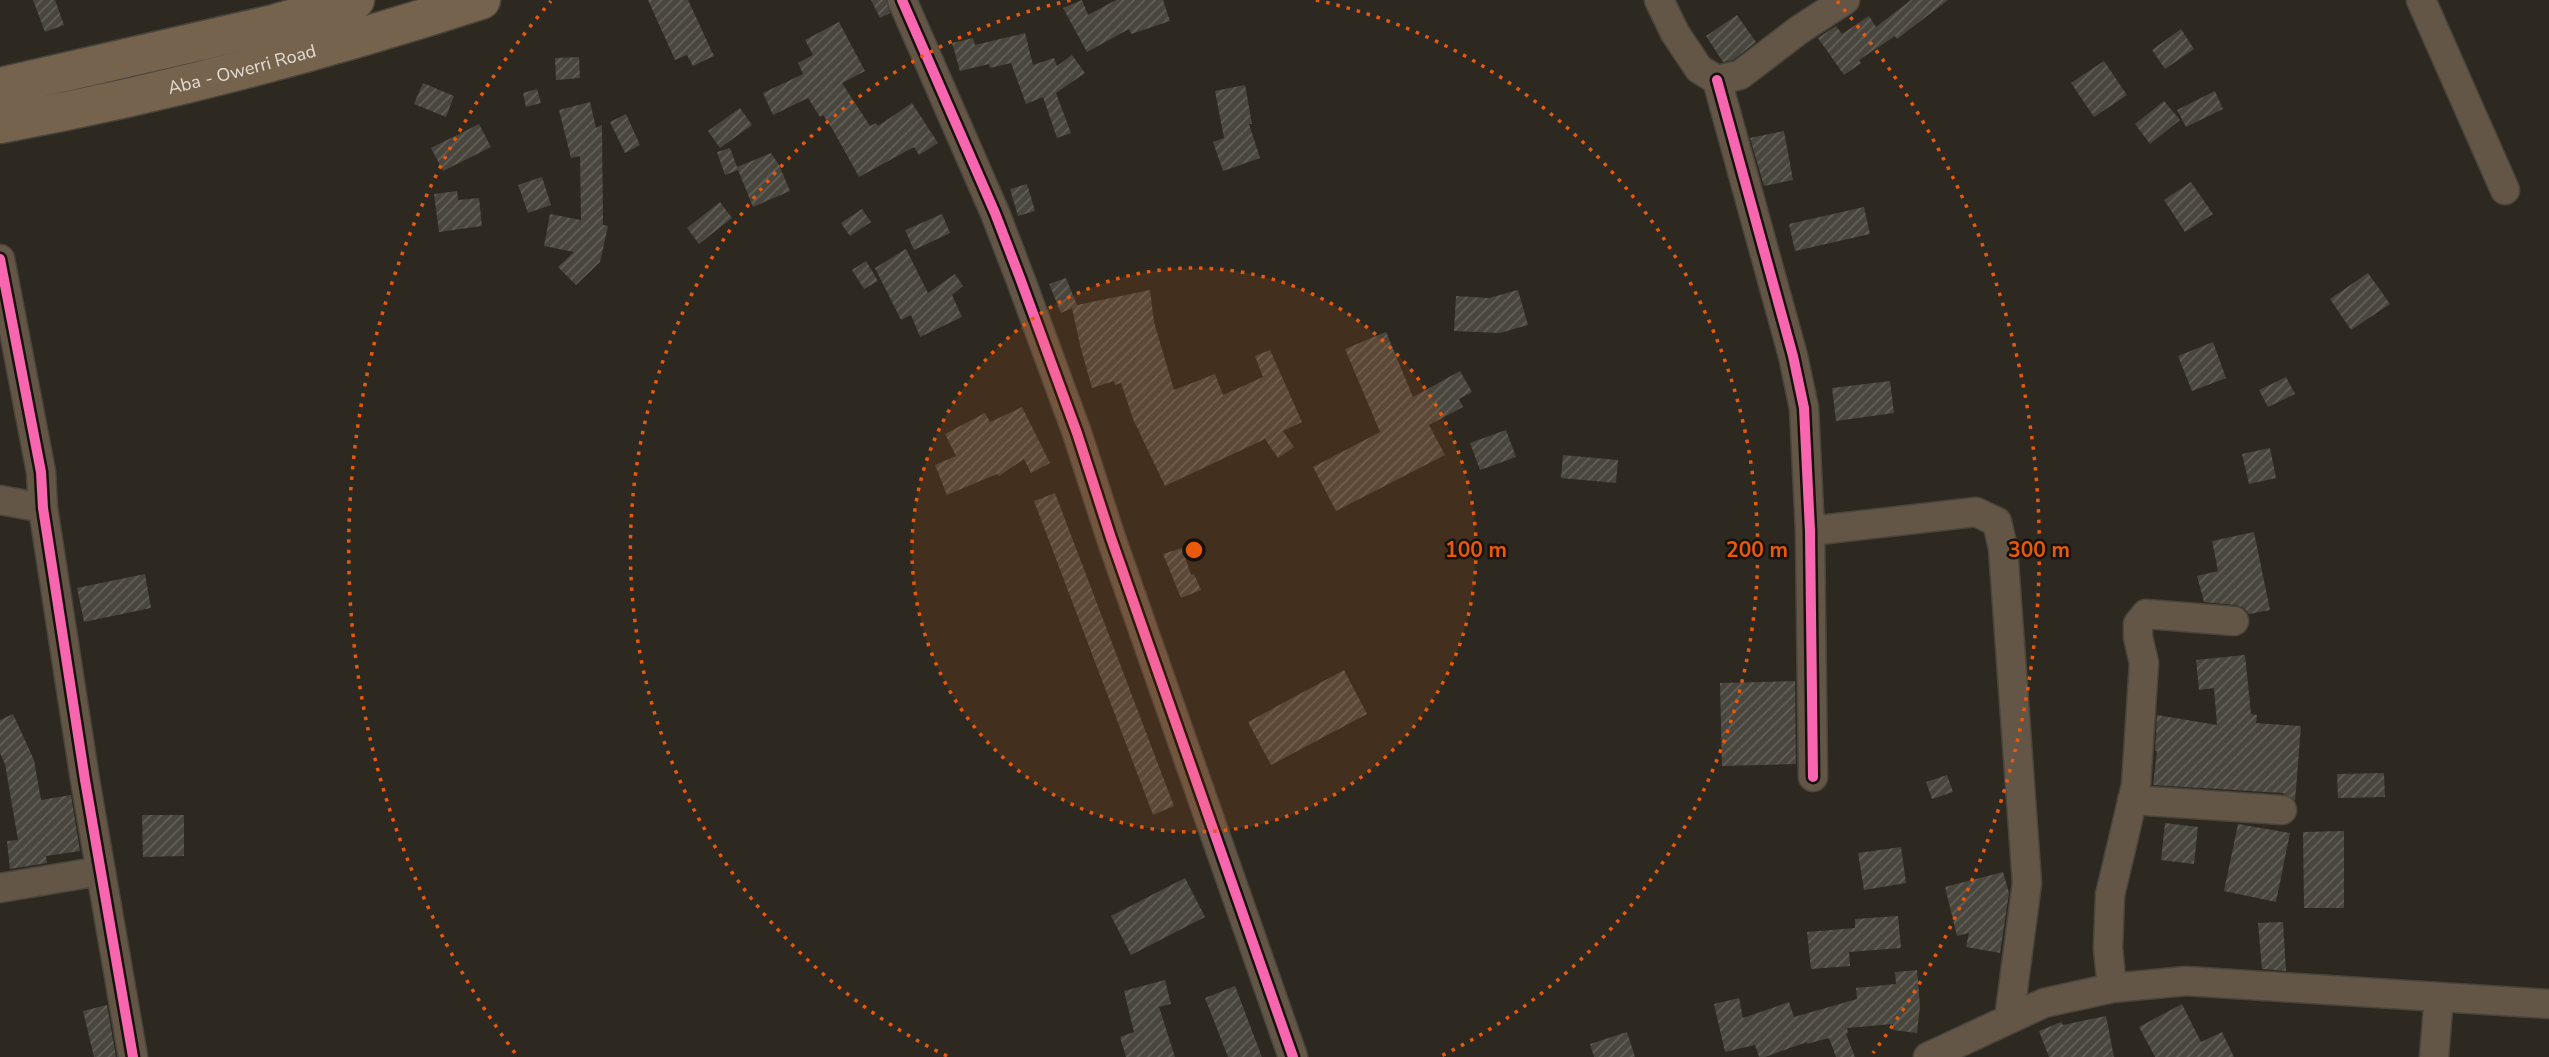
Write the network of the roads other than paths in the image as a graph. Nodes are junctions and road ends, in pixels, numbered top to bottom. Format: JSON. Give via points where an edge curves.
{"nodes":[{"id":1,"x":355,"y":0,"type":"edge"},
{"id":2,"x":481,"y":0,"type":"edge"},
{"id":3,"x":902,"y":0,"type":"edge"},
{"id":4,"x":1659,"y":0,"type":"edge"},
{"id":5,"x":1845,"y":0,"type":"edge"},
{"id":6,"x":2429,"y":4,"type":"edge"},
{"id":7,"x":1717,"y":80,"type":"junction"},
{"id":8,"x":0,"y":87,"type":"edge"},
{"id":9,"x":0,"y":124,"type":"edge"},
{"id":10,"x":2505,"y":190,"type":"dead end"},
{"id":11,"x":0,"y":259,"type":"edge"},
{"id":12,"x":0,"y":500,"type":"edge"},
{"id":13,"x":43,"y":508,"type":"junction"},
{"id":14,"x":1810,"y":531,"type":"junction"},
{"id":15,"x":2234,"y":621,"type":"dead end"},
{"id":16,"x":1813,"y":778,"type":"dead end"},
{"id":17,"x":2132,"y":800,"type":"junction"},
{"id":18,"x":2282,"y":810,"type":"dead end"},
{"id":19,"x":101,"y":871,"type":"junction"},
{"id":20,"x":0,"y":888,"type":"edge"},
{"id":21,"x":2112,"y":988,"type":"junction"},
{"id":22,"x":2439,"y":997,"type":"junction"},
{"id":23,"x":2549,"y":1004,"type":"edge"},
{"id":24,"x":2008,"y":1019,"type":"junction"},
{"id":25,"x":133,"y":1057,"type":"edge"},
{"id":26,"x":1293,"y":1057,"type":"edge"},
{"id":27,"x":1928,"y":1057,"type":"edge"},
{"id":28,"x":2434,"y":1057,"type":"edge"}],
"edges":[{"from":1,"to":8,"type":"highway","name":"Aba - Owerri Road","via":[[274,24]]},
{"from":2,"to":9,"type":"highway","name":"Aba - Owerri Road","via":[[312,52]]},
{"from":3,"to":26,"type":"street","via":[[1020,278]]},
{"from":4,"to":7,"type":"street","via":[[1699,69]]},
{"from":5,"to":7,"type":"street","via":[[1740,75]]},
{"from":6,"to":10,"type":"street"},
{"from":7,"to":14,"type":"street","via":[[1804,408]]},
{"from":11,"to":13,"type":"street","via":[[41,472]]},
{"from":12,"to":13,"type":"street"},
{"from":13,"to":19,"type":"street"},
{"from":14,"to":16,"type":"street"},
{"from":14,"to":24,"type":"street","via":[[1976,512],[1997,522],[2003,548],[2027,883]]},
{"from":15,"to":17,"type":"street","via":[[2146,614],[2138,624],[2144,663]]},
{"from":17,"to":18,"type":"street"},
{"from":17,"to":21,"type":"street","via":[[2110,895]]},
{"from":19,"to":20,"type":"street"},
{"from":19,"to":25,"type":"street"},
{"from":21,"to":22,"type":"street","via":[[2186,981]]},
{"from":21,"to":24,"type":"street","via":[[2044,1003]]},
{"from":22,"to":23,"type":"street"},
{"from":22,"to":28,"type":"street"},
{"from":24,"to":27,"type":"street"}]}
